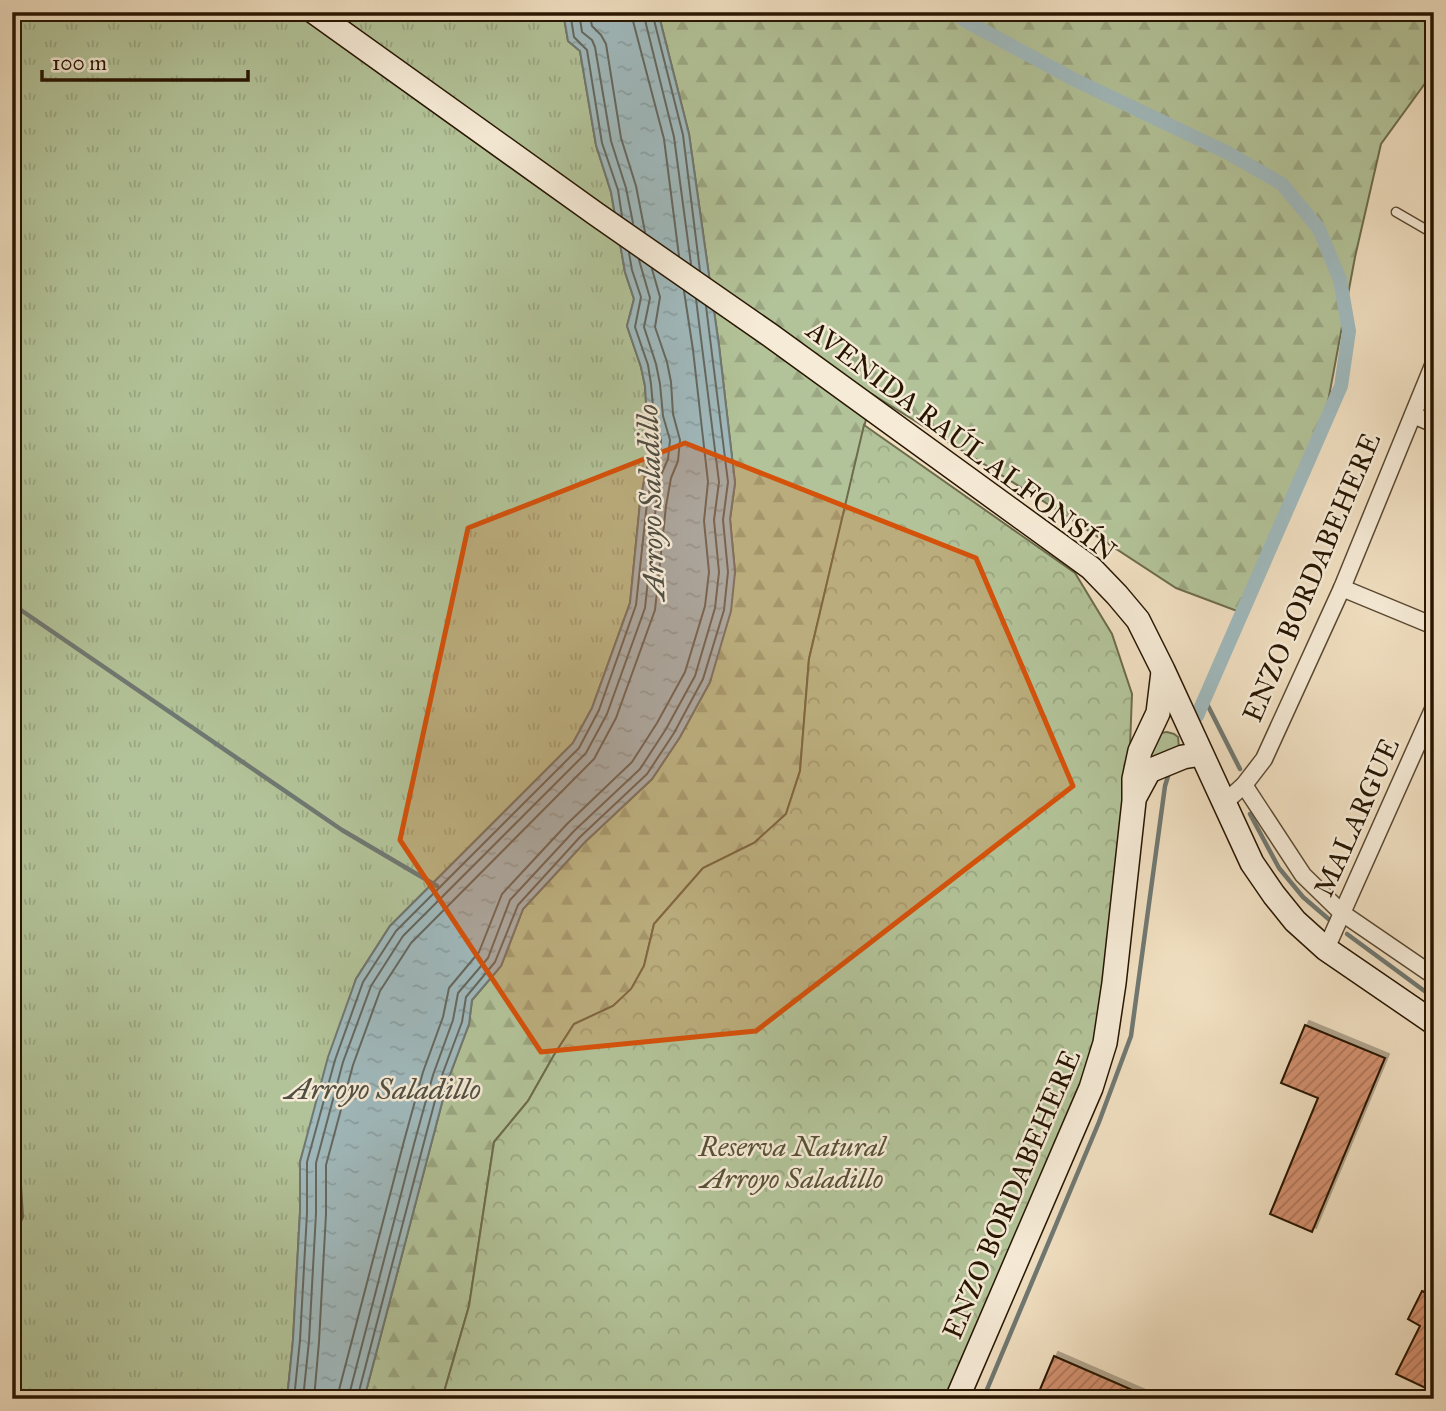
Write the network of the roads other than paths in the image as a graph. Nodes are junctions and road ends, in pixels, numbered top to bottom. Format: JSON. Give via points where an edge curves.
{"nodes":[{"id":1,"x":314,"y":12,"type":"edge"},
{"id":2,"x":1396,"y":212,"type":"dead end"},
{"id":3,"x":1434,"y":233,"type":"edge"},
{"id":4,"x":1434,"y":363,"type":"edge"},
{"id":5,"x":1413,"y":415,"type":"junction"},
{"id":6,"x":1434,"y":424,"type":"edge"},
{"id":7,"x":1342,"y":588,"type":"junction"},
{"id":8,"x":1434,"y":625,"type":"edge"},
{"id":9,"x":1163,"y":670,"type":"junction"},
{"id":10,"x":1434,"y":707,"type":"edge"},
{"id":11,"x":1152,"y":729,"type":"junction"},
{"id":12,"x":1192,"y":732,"type":"junction"},
{"id":13,"x":1202,"y":754,"type":"junction"},
{"id":14,"x":1244,"y":785,"type":"junction"},
{"id":15,"x":1134,"y":801,"type":"junction"},
{"id":16,"x":1223,"y":803,"type":"junction"},
{"id":17,"x":1342,"y":913,"type":"junction"},
{"id":18,"x":1326,"y":948,"type":"junction"},
{"id":19,"x":1434,"y":976,"type":"edge"},
{"id":20,"x":1434,"y":1023,"type":"edge"},
{"id":21,"x":957,"y":1399,"type":"edge"}],
"edges":[{"from":1,"to":9,"type":"main road","name":"AVENIDA RAÚL ALFONSÍN","via":[[1091,568],[1138,620]]},
{"from":2,"to":3,"type":"lane"},
{"from":4,"to":5,"type":"street","name":"ENZO BORDABEHERE"},
{"from":5,"to":6,"type":"street"},
{"from":5,"to":7,"type":"street","name":"ENZO BORDABEHERE"},
{"from":7,"to":8,"type":"street"},
{"from":7,"to":14,"type":"street","name":"ENZO BORDABEHERE","via":[[1264,759]]},
{"from":9,"to":11,"type":"main road","name":"ENZO BORDABEHERE"},
{"from":9,"to":12,"type":"main road","name":"AVENIDA RAÚL ALFONSÍN"},
{"from":10,"to":17,"type":"street","name":"MALARGUE"},
{"from":11,"to":12,"type":"main road","via":[[1163,726]]},
{"from":11,"to":15,"type":"main road","name":"ENZO BORDABEHERE","via":[[1140,751]]},
{"from":12,"to":13,"type":"main road","name":"AVENIDA RAÚL ALFONSÍN"},
{"from":13,"to":15,"type":"main road","name":"ENZO BORDABEHERE","via":[[1149,771]]},
{"from":13,"to":16,"type":"main road","name":"AVENIDA RAÚL ALFONSÍN"},
{"from":14,"to":16,"type":"street","name":"ENZO BORDABEHERE"},
{"from":14,"to":17,"type":"street","via":[[1303,875]]},
{"from":15,"to":21,"type":"main road","name":"ENZO BORDABEHERE","via":[[1105,1043],[1091,1088]]},
{"from":16,"to":18,"type":"main road","name":"AVENIDA RAÚL ALFONSÍN","via":[[1252,863],[1274,895]]},
{"from":17,"to":18,"type":"street","name":"MALARGUE"},
{"from":17,"to":19,"type":"street"},
{"from":18,"to":20,"type":"main road","name":"AVENIDA RAÚL ALFONSÍN"}]}
